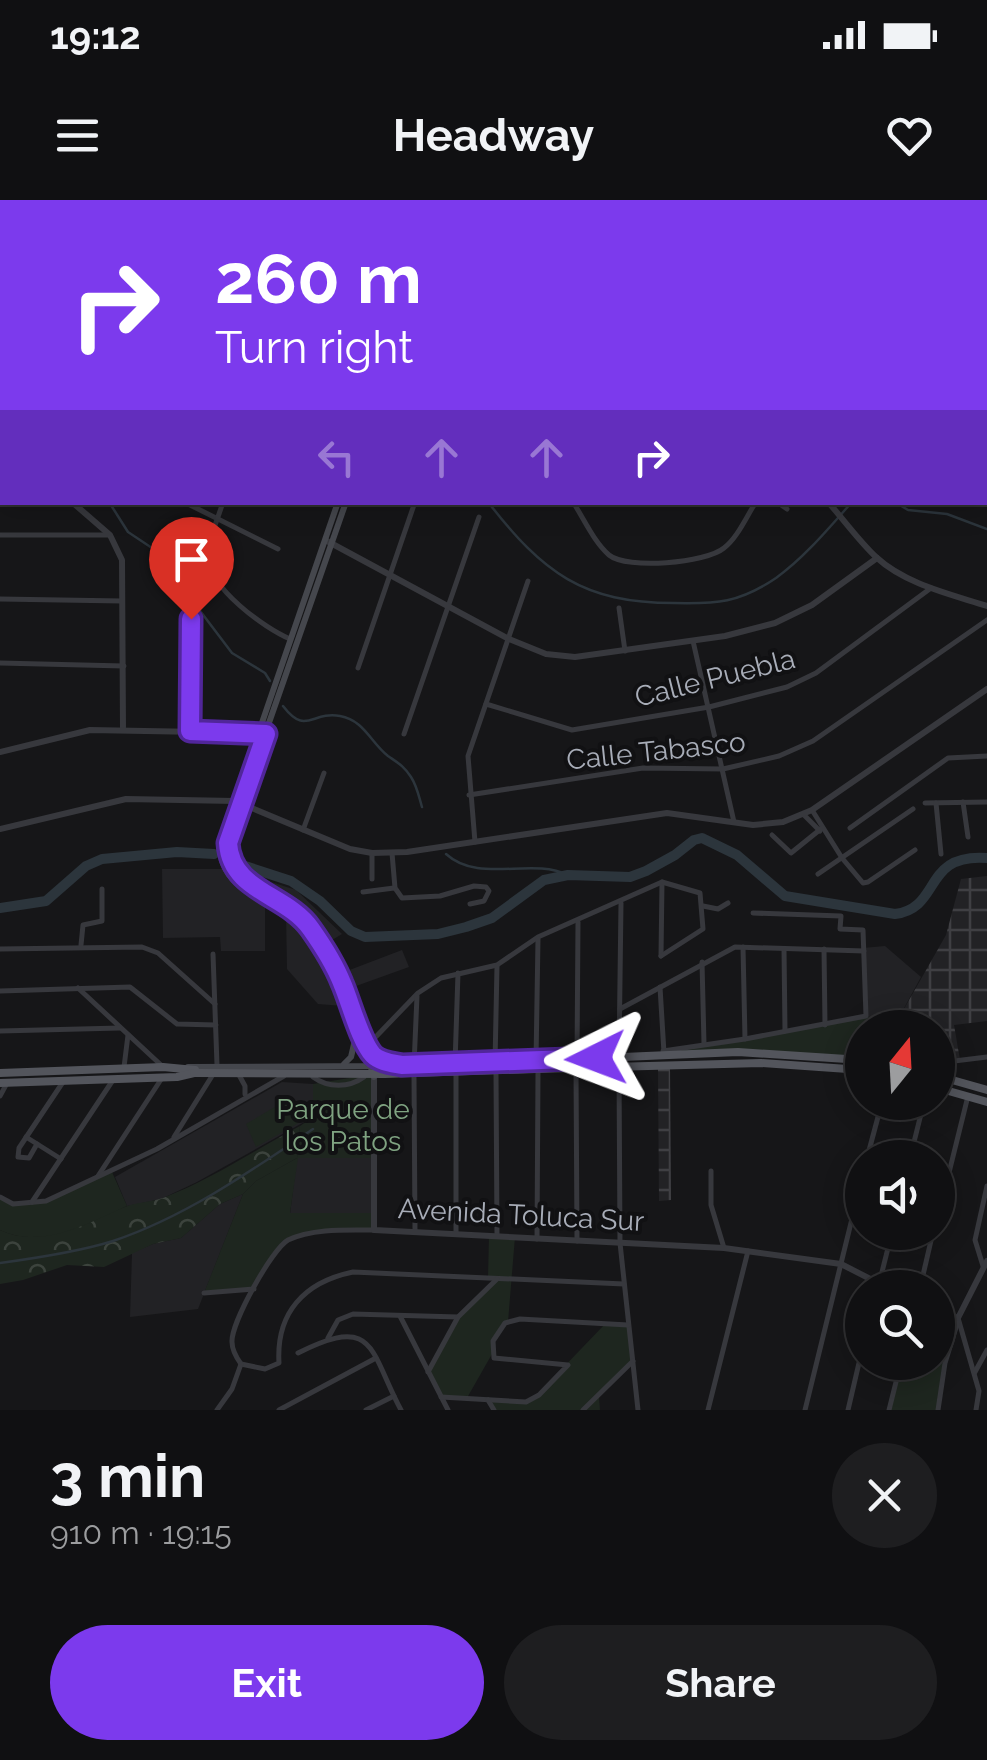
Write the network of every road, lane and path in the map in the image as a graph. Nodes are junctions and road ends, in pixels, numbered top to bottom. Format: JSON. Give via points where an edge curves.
{"nodes":[{"id":1,"x":75,"y":505,"type":"edge"},
{"id":2,"x":190,"y":505,"type":"edge"},
{"id":3,"x":222,"y":505,"type":"edge"},
{"id":4,"x":341,"y":505,"type":"edge"},
{"id":5,"x":414,"y":505,"type":"edge"},
{"id":6,"x":574,"y":505,"type":"edge"},
{"id":7,"x":754,"y":505,"type":"edge"},
{"id":8,"x":782,"y":505,"type":"edge"},
{"id":9,"x":831,"y":505,"type":"edge"},
{"id":10,"x":788,"y":509,"type":"dead end"},
{"id":11,"x":479,"y":517,"type":"dead end"},
{"id":12,"x":218,"y":519,"type":"junction"},
{"id":13,"x":0,"y":535,"type":"edge"},
{"id":14,"x":110,"y":535,"type":"junction"},
{"id":15,"x":329,"y":542,"type":"junction"},
{"id":16,"x":278,"y":549,"type":"dead end"},
{"id":17,"x":877,"y":558,"type":"junction"},
{"id":18,"x":390,"y":576,"type":"junction"},
{"id":19,"x":528,"y":582,"type":"dead end"},
{"id":20,"x":932,"y":588,"type":"junction"},
{"id":21,"x":0,"y":599,"type":"edge"},
{"id":22,"x":124,"y":601,"type":"junction"},
{"id":23,"x":449,"y":606,"type":"junction"},
{"id":24,"x":987,"y":606,"type":"edge"},
{"id":25,"x":619,"y":608,"type":"dead end"},
{"id":26,"x":191,"y":619,"type":"dead end"},
{"id":27,"x":987,"y":620,"type":"edge"},
{"id":28,"x":509,"y":639,"type":"junction"},
{"id":29,"x":295,"y":640,"type":"junction"},
{"id":30,"x":693,"y":641,"type":"junction"},
{"id":31,"x":625,"y":652,"type":"junction"},
{"id":32,"x":0,"y":664,"type":"edge"},
{"id":33,"x":124,"y":666,"type":"junction"},
{"id":34,"x":358,"y":668,"type":"dead end"},
{"id":35,"x":987,"y":689,"type":"edge"},
{"id":36,"x":486,"y":704,"type":"junction"},
{"id":37,"x":709,"y":706,"type":"junction"},
{"id":38,"x":123,"y":730,"type":"junction"},
{"id":39,"x":190,"y":731,"type":"junction"},
{"id":40,"x":262,"y":733,"type":"junction"},
{"id":41,"x":404,"y":734,"type":"dead end"},
{"id":42,"x":0,"y":752,"type":"edge"},
{"id":43,"x":987,"y":756,"type":"edge"},
{"id":44,"x":723,"y":769,"type":"junction"},
{"id":45,"x":324,"y":773,"type":"dead end"},
{"id":46,"x":469,"y":795,"type":"junction"},
{"id":47,"x":238,"y":802,"type":"junction"},
{"id":48,"x":963,"y":802,"type":"junction"},
{"id":49,"x":987,"y":802,"type":"edge"},
{"id":50,"x":926,"y":803,"type":"dead end"},
{"id":51,"x":936,"y":803,"type":"junction"},
{"id":52,"x":913,"y":809,"type":"dead end"},
{"id":53,"x":812,"y":810,"type":"junction"},
{"id":54,"x":804,"y":815,"type":"junction"},
{"id":55,"x":734,"y":822,"type":"junction"},
{"id":56,"x":850,"y":828,"type":"dead end"},
{"id":57,"x":0,"y":830,"type":"edge"},
{"id":58,"x":303,"y":830,"type":"junction"},
{"id":59,"x":821,"y":830,"type":"junction"},
{"id":60,"x":772,"y":835,"type":"dead end"},
{"id":61,"x":968,"y":837,"type":"dead end"},
{"id":62,"x":474,"y":842,"type":"junction"},
{"id":63,"x":915,"y":850,"type":"dead end"},
{"id":64,"x":372,"y":853,"type":"junction"},
{"id":65,"x":392,"y":853,"type":"junction"},
{"id":66,"x":941,"y":854,"type":"dead end"},
{"id":67,"x":842,"y":858,"type":"junction"},
{"id":68,"x":818,"y":874,"type":"dead end"},
{"id":69,"x":372,"y":878,"type":"dead end"},
{"id":70,"x":662,"y":882,"type":"junction"},
{"id":71,"x":394,"y":888,"type":"junction"},
{"id":72,"x":102,"y":889,"type":"dead end"},
{"id":73,"x":363,"y":892,"type":"dead end"},
{"id":74,"x":620,"y":903,"type":"junction"},
{"id":75,"x":728,"y":903,"type":"dead end"},
{"id":76,"x":470,"y":904,"type":"dead end"},
{"id":77,"x":703,"y":906,"type":"junction"},
{"id":78,"x":718,"y":909,"type":"junction"},
{"id":79,"x":753,"y":913,"type":"dead end"},
{"id":80,"x":703,"y":916,"type":"junction"},
{"id":81,"x":578,"y":922,"type":"junction"},
{"id":82,"x":538,"y":937,"type":"junction"},
{"id":83,"x":81,"y":946,"type":"junction"},
{"id":84,"x":743,"y":947,"type":"junction"},
{"id":85,"x":0,"y":949,"type":"edge"},
{"id":86,"x":784,"y":949,"type":"junction"},
{"id":87,"x":824,"y":949,"type":"junction"},
{"id":88,"x":864,"y":951,"type":"junction"},
{"id":89,"x":212,"y":954,"type":"dead end"},
{"id":90,"x":702,"y":962,"type":"junction"},
{"id":91,"x":498,"y":965,"type":"junction"},
{"id":92,"x":458,"y":974,"type":"junction"},
{"id":93,"x":660,"y":986,"type":"junction"},
{"id":94,"x":78,"y":988,"type":"junction"},
{"id":95,"x":0,"y":991,"type":"edge"},
{"id":96,"x":418,"y":994,"type":"junction"},
{"id":97,"x":215,"y":1004,"type":"junction"},
{"id":98,"x":620,"y":1009,"type":"junction"},
{"id":99,"x":216,"y":1025,"type":"junction"},
{"id":100,"x":825,"y":1025,"type":"junction"},
{"id":101,"x":120,"y":1028,"type":"junction"},
{"id":102,"x":0,"y":1031,"type":"edge"},
{"id":103,"x":785,"y":1032,"type":"junction"},
{"id":104,"x":128,"y":1035,"type":"junction"},
{"id":105,"x":355,"y":1039,"type":"junction"},
{"id":106,"x":745,"y":1039,"type":"junction"},
{"id":107,"x":704,"y":1045,"type":"junction"},
{"id":108,"x":664,"y":1053,"type":"junction"},
{"id":109,"x":836,"y":1056,"type":"junction"},
{"id":110,"x":619,"y":1057,"type":"junction"},
{"id":111,"x":845,"y":1057,"type":"edge"},
{"id":112,"x":987,"y":1057,"type":"edge"},
{"id":113,"x":369,"y":1058,"type":"junction"},
{"id":114,"x":577,"y":1059,"type":"junction"},
{"id":115,"x":955,"y":1061,"type":"edge"},
{"id":116,"x":476,"y":1063,"type":"junction"},
{"id":117,"x":495,"y":1063,"type":"junction"},
{"id":118,"x":455,"y":1064,"type":"junction"},
{"id":119,"x":217,"y":1065,"type":"junction"},
{"id":120,"x":402,"y":1065,"type":"junction"},
{"id":121,"x":414,"y":1065,"type":"junction"},
{"id":122,"x":339,"y":1066,"type":"junction"},
{"id":123,"x":537,"y":1066,"type":"junction"},
{"id":124,"x":835,"y":1066,"type":"junction"},
{"id":125,"x":163,"y":1067,"type":"junction"},
{"id":126,"x":845,"y":1067,"type":"edge"},
{"id":127,"x":124,"y":1068,"type":"junction"},
{"id":128,"x":618,"y":1068,"type":"junction"},
{"id":129,"x":576,"y":1070,"type":"junction"},
{"id":130,"x":176,"y":1072,"type":"junction"},
{"id":131,"x":0,"y":1073,"type":"edge"},
{"id":132,"x":496,"y":1073,"type":"junction"},
{"id":133,"x":456,"y":1074,"type":"junction"},
{"id":134,"x":476,"y":1074,"type":"junction"},
{"id":135,"x":239,"y":1075,"type":"junction"},
{"id":136,"x":212,"y":1076,"type":"junction"},
{"id":137,"x":270,"y":1076,"type":"junction"},
{"id":138,"x":284,"y":1076,"type":"junction"},
{"id":139,"x":414,"y":1076,"type":"junction"},
{"id":140,"x":374,"y":1077,"type":"junction"},
{"id":141,"x":162,"y":1078,"type":"junction"},
{"id":142,"x":113,"y":1080,"type":"junction"},
{"id":143,"x":63,"y":1081,"type":"junction"},
{"id":144,"x":955,"y":1081,"type":"edge"},
{"id":145,"x":4,"y":1083,"type":"edge"},
{"id":146,"x":987,"y":1090,"type":"edge"},
{"id":147,"x":955,"y":1093,"type":"edge"},
{"id":148,"x":0,"y":1096,"type":"edge"},
{"id":149,"x":968,"y":1096,"type":"junction"},
{"id":150,"x":244,"y":1097,"type":"junction"},
{"id":151,"x":987,"y":1102,"type":"edge"},
{"id":152,"x":26,"y":1137,"type":"junction"},
{"id":153,"x":171,"y":1141,"type":"junction"},
{"id":154,"x":37,"y":1144,"type":"junction"},
{"id":155,"x":955,"y":1148,"type":"edge"},
{"id":156,"x":60,"y":1159,"type":"junction"},
{"id":157,"x":711,"y":1171,"type":"dead end"},
{"id":158,"x":96,"y":1178,"type":"junction"},
{"id":159,"x":987,"y":1186,"type":"edge"},
{"id":160,"x":0,"y":1197,"type":"edge"},
{"id":161,"x":30,"y":1205,"type":"junction"},
{"id":162,"x":374,"y":1230,"type":"junction"},
{"id":163,"x":415,"y":1232,"type":"junction"},
{"id":164,"x":456,"y":1234,"type":"junction"},
{"id":165,"x":496,"y":1236,"type":"junction"},
{"id":166,"x":537,"y":1239,"type":"junction"},
{"id":167,"x":577,"y":1240,"type":"junction"},
{"id":168,"x":620,"y":1244,"type":"junction"},
{"id":169,"x":724,"y":1248,"type":"junction"},
{"id":170,"x":845,"y":1248,"type":"edge"},
{"id":171,"x":748,"y":1251,"type":"junction"},
{"id":172,"x":985,"y":1263,"type":"edge"},
{"id":173,"x":841,"y":1264,"type":"junction"},
{"id":174,"x":852,"y":1270,"type":"edge"},
{"id":175,"x":496,"y":1279,"type":"junction"},
{"id":176,"x":624,"y":1284,"type":"junction"},
{"id":177,"x":254,"y":1289,"type":"junction"},
{"id":178,"x":204,"y":1293,"type":"dead end"},
{"id":179,"x":400,"y":1316,"type":"junction"},
{"id":180,"x":458,"y":1317,"type":"junction"},
{"id":181,"x":955,"y":1317,"type":"edge"},
{"id":182,"x":958,"y":1318,"type":"junction"},
{"id":183,"x":628,"y":1325,"type":"junction"},
{"id":184,"x":328,"y":1338,"type":"junction"},
{"id":185,"x":987,"y":1350,"type":"edge"},
{"id":186,"x":298,"y":1354,"type":"dead end"},
{"id":187,"x":376,"y":1358,"type":"junction"},
{"id":188,"x":632,"y":1361,"type":"junction"},
{"id":189,"x":241,"y":1364,"type":"junction"},
{"id":190,"x":428,"y":1372,"type":"junction"},
{"id":191,"x":975,"y":1372,"type":"junction"},
{"id":192,"x":855,"y":1380,"type":"edge"},
{"id":193,"x":896,"y":1380,"type":"edge"},
{"id":194,"x":394,"y":1396,"type":"junction"},
{"id":195,"x":441,"y":1396,"type":"junction"},
{"id":196,"x":598,"y":1396,"type":"junction"},
{"id":197,"x":488,"y":1400,"type":"junction"},
{"id":198,"x":217,"y":1410,"type":"edge"},
{"id":199,"x":279,"y":1410,"type":"edge"},
{"id":200,"x":366,"y":1410,"type":"edge"},
{"id":201,"x":402,"y":1410,"type":"edge"},
{"id":202,"x":448,"y":1410,"type":"edge"},
{"id":203,"x":494,"y":1410,"type":"edge"},
{"id":204,"x":583,"y":1410,"type":"edge"},
{"id":205,"x":600,"y":1410,"type":"edge"},
{"id":206,"x":638,"y":1410,"type":"edge"},
{"id":207,"x":708,"y":1410,"type":"edge"},
{"id":208,"x":805,"y":1410,"type":"edge"},
{"id":209,"x":848,"y":1410,"type":"edge"},
{"id":210,"x":889,"y":1410,"type":"edge"},
{"id":211,"x":938,"y":1410,"type":"edge"},
{"id":212,"x":976,"y":1410,"type":"edge"}],
"edges":[{"from":1,"to":14,"type":"street"},
{"from":2,"to":12,"type":"street"},
{"from":3,"to":12,"type":"street"},
{"from":4,"to":15,"type":"main road"},
{"from":5,"to":18,"type":"street"},
{"from":6,"to":7,"type":"street","via":[[610,556],[634,563],[717,552]]},
{"from":8,"to":10,"type":"street"},
{"from":9,"to":17,"type":"street"},
{"from":11,"to":23,"type":"street"},
{"from":12,"to":16,"type":"street"},
{"from":12,"to":29,"type":"street","via":[[208,558],[215,578],[265,627]]},
{"from":13,"to":14,"type":"street"},
{"from":14,"to":22,"type":"street","via":[[122,560]]},
{"from":15,"to":18,"type":"street"},
{"from":15,"to":29,"type":"main road"},
{"from":17,"to":20,"type":"street"},
{"from":17,"to":30,"type":"street","via":[[775,624]]},
{"from":18,"to":23,"type":"street"},
{"from":18,"to":34,"type":"street"},
{"from":19,"to":28,"type":"street"},
{"from":20,"to":24,"type":"street"},
{"from":20,"to":37,"type":"street","name":"Calle Puebla","via":[[802,682]]},
{"from":21,"to":22,"type":"street"},
{"from":22,"to":33,"type":"street"},
{"from":23,"to":28,"type":"street"},
{"from":23,"to":41,"type":"street"},
{"from":25,"to":31,"type":"street"},
{"from":26,"to":39,"type":"street"},
{"from":27,"to":44,"type":"street","name":"Calle Tabasco","via":[[813,741]]},
{"from":28,"to":31,"type":"street","via":[[561,656]]},
{"from":28,"to":36,"type":"street"},
{"from":29,"to":40,"type":"main road"},
{"from":30,"to":31,"type":"street"},
{"from":30,"to":37,"type":"street"},
{"from":32,"to":33,"type":"street"},
{"from":33,"to":38,"type":"street"},
{"from":35,"to":53,"type":"street"},
{"from":36,"to":37,"type":"street","name":"Calle Puebla","via":[[572,730]]},
{"from":36,"to":46,"type":"street","via":[[468,756]]},
{"from":37,"to":44,"type":"street"},
{"from":38,"to":39,"type":"street"},
{"from":38,"to":42,"type":"street","via":[[81,731]]},
{"from":39,"to":40,"type":"street"},
{"from":40,"to":47,"type":"main road"},
{"from":43,"to":56,"type":"street","via":[[948,758]]},
{"from":44,"to":46,"type":"street","name":"Calle Tabasco","via":[[642,768]]},
{"from":44,"to":55,"type":"street"},
{"from":45,"to":58,"type":"street"},
{"from":46,"to":62,"type":"street"},
{"from":47,"to":57,"type":"street","via":[[116,800]]},
{"from":47,"to":58,"type":"street"},
{"from":47,"to":105,"type":"main road","via":[[222,842],[224,866],[244,890],[298,923],[334,981]]},
{"from":47,"to":113,"type":"main road","via":[[228,843],[234,866],[248,884],[294,910],[311,928],[336,968]]},
{"from":48,"to":49,"type":"street"},
{"from":48,"to":51,"type":"street"},
{"from":48,"to":61,"type":"street"},
{"from":50,"to":51,"type":"street"},
{"from":51,"to":66,"type":"street"},
{"from":52,"to":67,"type":"street"},
{"from":53,"to":54,"type":"street"},
{"from":53,"to":59,"type":"street"},
{"from":54,"to":55,"type":"street","via":[[775,824]]},
{"from":54,"to":59,"type":"street"},
{"from":55,"to":62,"type":"street","via":[[667,814]]},
{"from":58,"to":64,"type":"street"},
{"from":59,"to":60,"type":"street","via":[[791,853]]},
{"from":59,"to":67,"type":"street"},
{"from":62,"to":65,"type":"street"},
{"from":63,"to":67,"type":"street","via":[[868,882],[858,880]]},
{"from":64,"to":65,"type":"street"},
{"from":64,"to":69,"type":"street"},
{"from":65,"to":71,"type":"street"},
{"from":67,"to":68,"type":"street"},
{"from":70,"to":74,"type":"street"},
{"from":70,"to":77,"type":"street","via":[[700,893]]},
{"from":70,"to":80,"type":"street","via":[[661,956],[704,929]]},
{"from":71,"to":73,"type":"street"},
{"from":71,"to":76,"type":"street","via":[[408,898],[486,888],[484,901]]},
{"from":72,"to":83,"type":"street","via":[[102,921],[83,925]]},
{"from":74,"to":81,"type":"street"},
{"from":74,"to":98,"type":"street"},
{"from":75,"to":78,"type":"street"},
{"from":77,"to":78,"type":"street"},
{"from":77,"to":80,"type":"street"},
{"from":78,"to":80,"type":"street"},
{"from":79,"to":88,"type":"street","via":[[841,916],[840,929],[863,930]]},
{"from":81,"to":82,"type":"street"},
{"from":81,"to":114,"type":"street"},
{"from":82,"to":91,"type":"street"},
{"from":82,"to":123,"type":"street"},
{"from":83,"to":85,"type":"street"},
{"from":83,"to":97,"type":"street","via":[[150,949]]},
{"from":84,"to":86,"type":"street"},
{"from":84,"to":90,"type":"street"},
{"from":84,"to":106,"type":"street"},
{"from":86,"to":87,"type":"street"},
{"from":86,"to":103,"type":"street"},
{"from":87,"to":88,"type":"street"},
{"from":87,"to":100,"type":"street"},
{"from":88,"to":100,"type":"street","via":[[866,1016]]},
{"from":89,"to":97,"type":"street"},
{"from":90,"to":93,"type":"street"},
{"from":90,"to":107,"type":"street"},
{"from":91,"to":92,"type":"street"},
{"from":91,"to":117,"type":"street"},
{"from":92,"to":96,"type":"street"},
{"from":92,"to":118,"type":"street"},
{"from":93,"to":98,"type":"street"},
{"from":93,"to":108,"type":"street"},
{"from":94,"to":95,"type":"street"},
{"from":94,"to":99,"type":"street","via":[[130,987],[177,1024]]},
{"from":94,"to":101,"type":"street"},
{"from":96,"to":113,"type":"street"},
{"from":96,"to":121,"type":"street"},
{"from":97,"to":99,"type":"street"},
{"from":98,"to":110,"type":"street"},
{"from":99,"to":119,"type":"street"},
{"from":100,"to":103,"type":"street"},
{"from":101,"to":102,"type":"street"},
{"from":101,"to":104,"type":"street"},
{"from":103,"to":106,"type":"street"},
{"from":104,"to":125,"type":"street"},
{"from":104,"to":127,"type":"street"},
{"from":105,"to":113,"type":"main road"},
{"from":105,"to":122,"type":"main road","via":[[352,1057]]},
{"from":106,"to":107,"type":"street"},
{"from":107,"to":108,"type":"street"},
{"from":108,"to":109,"type":"main road"},
{"from":108,"to":110,"type":"main road"},
{"from":109,"to":111,"type":"main road"},
{"from":109,"to":124,"type":"main road"},
{"from":110,"to":114,"type":"main road"},
{"from":112,"to":115,"type":"street"},
{"from":113,"to":120,"type":"main road"},
{"from":113,"to":120,"type":"main road"},
{"from":113,"to":122,"type":"main road"},
{"from":113,"to":137,"type":"main road","via":[[356,1072]]},
{"from":113,"to":140,"type":"main road"},
{"from":114,"to":123,"type":"main road"},
{"from":116,"to":117,"type":"main road"},
{"from":116,"to":118,"type":"main road"},
{"from":116,"to":134,"type":"main road"},
{"from":117,"to":123,"type":"main road"},
{"from":118,"to":121,"type":"main road"},
{"from":119,"to":122,"type":"main road"},
{"from":119,"to":130,"type":"main road"},
{"from":120,"to":121,"type":"main road"},
{"from":123,"to":129,"type":"main road"},
{"from":123,"to":130,"type":"main road","bridge":true,"via":[[385,1074]]},
{"from":123,"to":132,"type":"main road"},
{"from":123,"to":166,"type":"street"},
{"from":124,"to":126,"type":"main road"},
{"from":124,"to":128,"type":"main road"},
{"from":125,"to":127,"type":"main road"},
{"from":125,"to":130,"type":"main road"},
{"from":127,"to":131,"type":"main road"},
{"from":128,"to":129,"type":"main road"},
{"from":128,"to":168,"type":"street"},
{"from":129,"to":167,"type":"street"},
{"from":130,"to":136,"type":"main road"},
{"from":130,"to":141,"type":"main road"},
{"from":132,"to":134,"type":"main road"},
{"from":132,"to":165,"type":"street"},
{"from":133,"to":134,"type":"main road"},
{"from":133,"to":139,"type":"main road"},
{"from":133,"to":164,"type":"street"},
{"from":135,"to":136,"type":"main road"},
{"from":135,"to":137,"type":"main road"},
{"from":135,"to":150,"type":"street"},
{"from":136,"to":153,"type":"street"},
{"from":137,"to":138,"type":"main road"},
{"from":138,"to":140,"type":"main road"},
{"from":138,"to":150,"type":"street"},
{"from":139,"to":140,"type":"main road"},
{"from":139,"to":163,"type":"street"},
{"from":140,"to":162,"type":"street"},
{"from":141,"to":142,"type":"main road"},
{"from":141,"to":158,"type":"street"},
{"from":142,"to":143,"type":"main road"},
{"from":142,"to":156,"type":"street"},
{"from":143,"to":145,"type":"main road"},
{"from":143,"to":152,"type":"street"},
{"from":144,"to":146,"type":"main road"},
{"from":145,"to":148,"type":"street"},
{"from":147,"to":149,"type":"main road"},
{"from":149,"to":151,"type":"main road"},
{"from":149,"to":155,"type":"street"},
{"from":150,"to":153,"type":"street"},
{"from":152,"to":154,"type":"street"},
{"from":152,"to":154,"type":"street","via":[[18,1157],[29,1158]]},
{"from":153,"to":158,"type":"street"},
{"from":154,"to":156,"type":"street"},
{"from":156,"to":161,"type":"street"},
{"from":157,"to":169,"type":"street"},
{"from":158,"to":161,"type":"street"},
{"from":159,"to":172,"type":"street","via":[[974,1240]]},
{"from":160,"to":161,"type":"street"},
{"from":162,"to":163,"type":"street","name":"Avenida Toluca Sur"},
{"from":162,"to":177,"type":"street","name":"Avenida Toluca Sur","via":[[288,1240]]},
{"from":163,"to":164,"type":"street","name":"Avenida Toluca Sur"},
{"from":164,"to":165,"type":"street","name":"Avenida Toluca Sur"},
{"from":165,"to":166,"type":"street","name":"Avenida Toluca Sur"},
{"from":166,"to":167,"type":"street","name":"Avenida Toluca Sur"},
{"from":167,"to":168,"type":"street","name":"Avenida Toluca Sur"},
{"from":168,"to":169,"type":"street","name":"Avenida Toluca Sur"},
{"from":168,"to":176,"type":"street"},
{"from":169,"to":171,"type":"street","name":"Avenida Toluca Sur"},
{"from":170,"to":173,"type":"street"},
{"from":171,"to":173,"type":"street","name":"Avenida Toluca Sur"},
{"from":171,"to":207,"type":"street"},
{"from":172,"to":182,"type":"street"},
{"from":173,"to":174,"type":"street","name":"Avenida Toluca Sur"},
{"from":173,"to":208,"type":"street"},
{"from":175,"to":176,"type":"street"},
{"from":175,"to":180,"type":"street"},
{"from":175,"to":189,"type":"street","via":[[331,1276],[311,1287],[282,1325],[278,1364]]},
{"from":176,"to":183,"type":"street"},
{"from":177,"to":178,"type":"street"},
{"from":177,"to":189,"type":"street","name":"Avenida Toluca Sur","via":[[232,1336]]},
{"from":179,"to":180,"type":"street"},
{"from":179,"to":184,"type":"street","via":[[344,1316]]},
{"from":179,"to":190,"type":"street"},
{"from":180,"to":190,"type":"street"},
{"from":181,"to":182,"type":"street"},
{"from":182,"to":191,"type":"street"},
{"from":182,"to":211,"type":"street"},
{"from":183,"to":188,"type":"street"},
{"from":183,"to":197,"type":"street","via":[[505,1322],[493,1341],[494,1358],[568,1365],[533,1399]]},
{"from":184,"to":186,"type":"street"},
{"from":184,"to":187,"type":"street","via":[[358,1338]]},
{"from":185,"to":191,"type":"street"},
{"from":187,"to":194,"type":"street"},
{"from":187,"to":199,"type":"street"},
{"from":188,"to":196,"type":"street"},
{"from":188,"to":206,"type":"street"},
{"from":189,"to":198,"type":"street"},
{"from":190,"to":195,"type":"street"},
{"from":191,"to":212,"type":"street"},
{"from":192,"to":209,"type":"street"},
{"from":193,"to":210,"type":"street"},
{"from":194,"to":200,"type":"street"},
{"from":194,"to":201,"type":"street"},
{"from":195,"to":197,"type":"street"},
{"from":195,"to":202,"type":"street"},
{"from":196,"to":204,"type":"street"},
{"from":196,"to":205,"type":"street"},
{"from":197,"to":203,"type":"street"}]}
